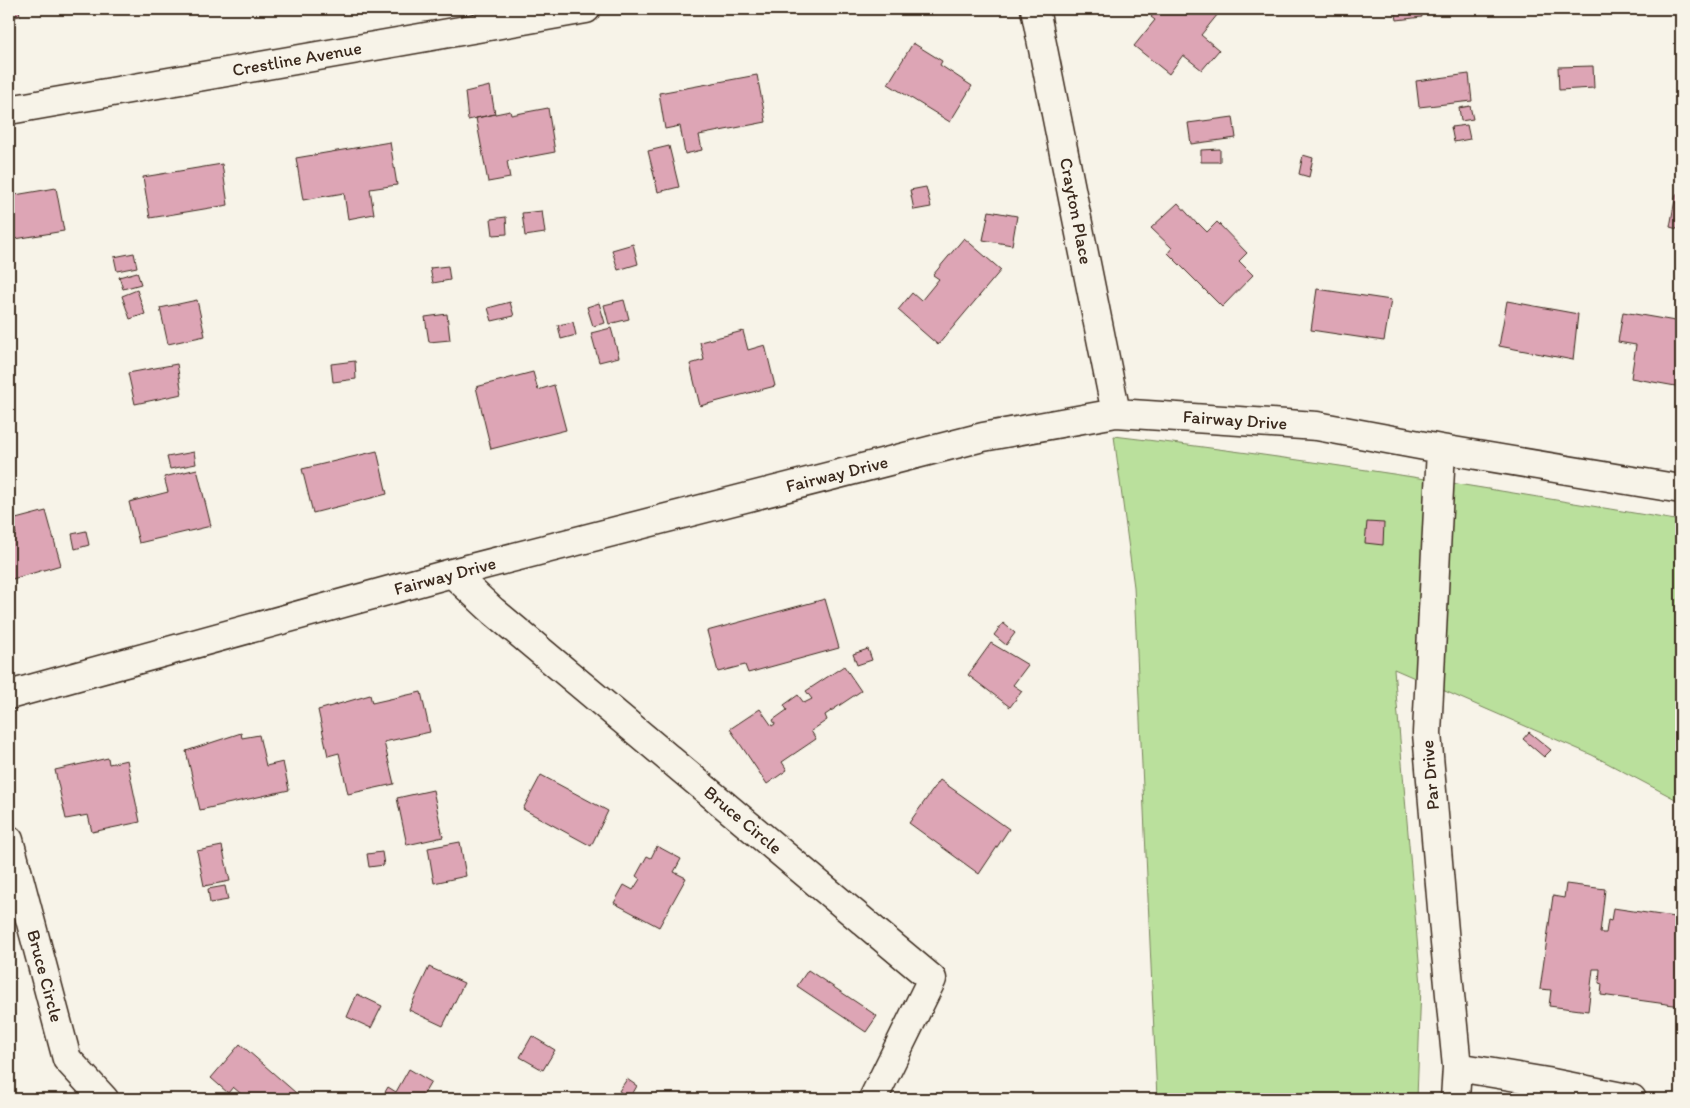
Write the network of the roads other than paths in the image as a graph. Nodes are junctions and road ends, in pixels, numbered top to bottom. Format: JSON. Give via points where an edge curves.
{"nodes":[{"id":1,"x":586,"y":9,"type":"edge"},
{"id":2,"x":1035,"y":9,"type":"edge"},
{"id":3,"x":9,"y":110,"type":"edge"},
{"id":4,"x":1116,"y":413,"type":"junction"},
{"id":5,"x":1441,"y":449,"type":"junction"},
{"id":6,"x":1681,"y":489,"type":"edge"},
{"id":7,"x":452,"y":573,"type":"junction"},
{"id":8,"x":9,"y":695,"type":"edge"},
{"id":9,"x":9,"y":840,"type":"edge"},
{"id":10,"x":1457,"y":1067,"type":"junction"},
{"id":11,"x":104,"y":1099,"type":"edge"},
{"id":12,"x":873,"y":1099,"type":"edge"},
{"id":13,"x":1455,"y":1099,"type":"edge"},
{"id":14,"x":1632,"y":1099,"type":"edge"}],
"edges":[{"from":1,"to":3,"type":"street","name":"Crestline Avenue"},
{"from":2,"to":4,"type":"street","name":"Crayton Place"},
{"from":4,"to":5,"type":"street","name":"Fairway Drive","via":[[1317,426]]},
{"from":4,"to":7,"type":"street","name":"Fairway Drive","via":[[983,437]]},
{"from":5,"to":6,"type":"street","name":"Fairway Drive"},
{"from":5,"to":10,"type":"street","name":"Par Drive","via":[[1427,733]]},
{"from":7,"to":8,"type":"street","name":"Fairway Drive"},
{"from":7,"to":12,"type":"street","name":"Bruce Circle","via":[[493,611],[932,979]]},
{"from":9,"to":11,"type":"street","name":"Bruce Circle","via":[[67,1059]]},
{"from":10,"to":13,"type":"street","name":"Par Drive"},
{"from":10,"to":14,"type":"street"}]}
